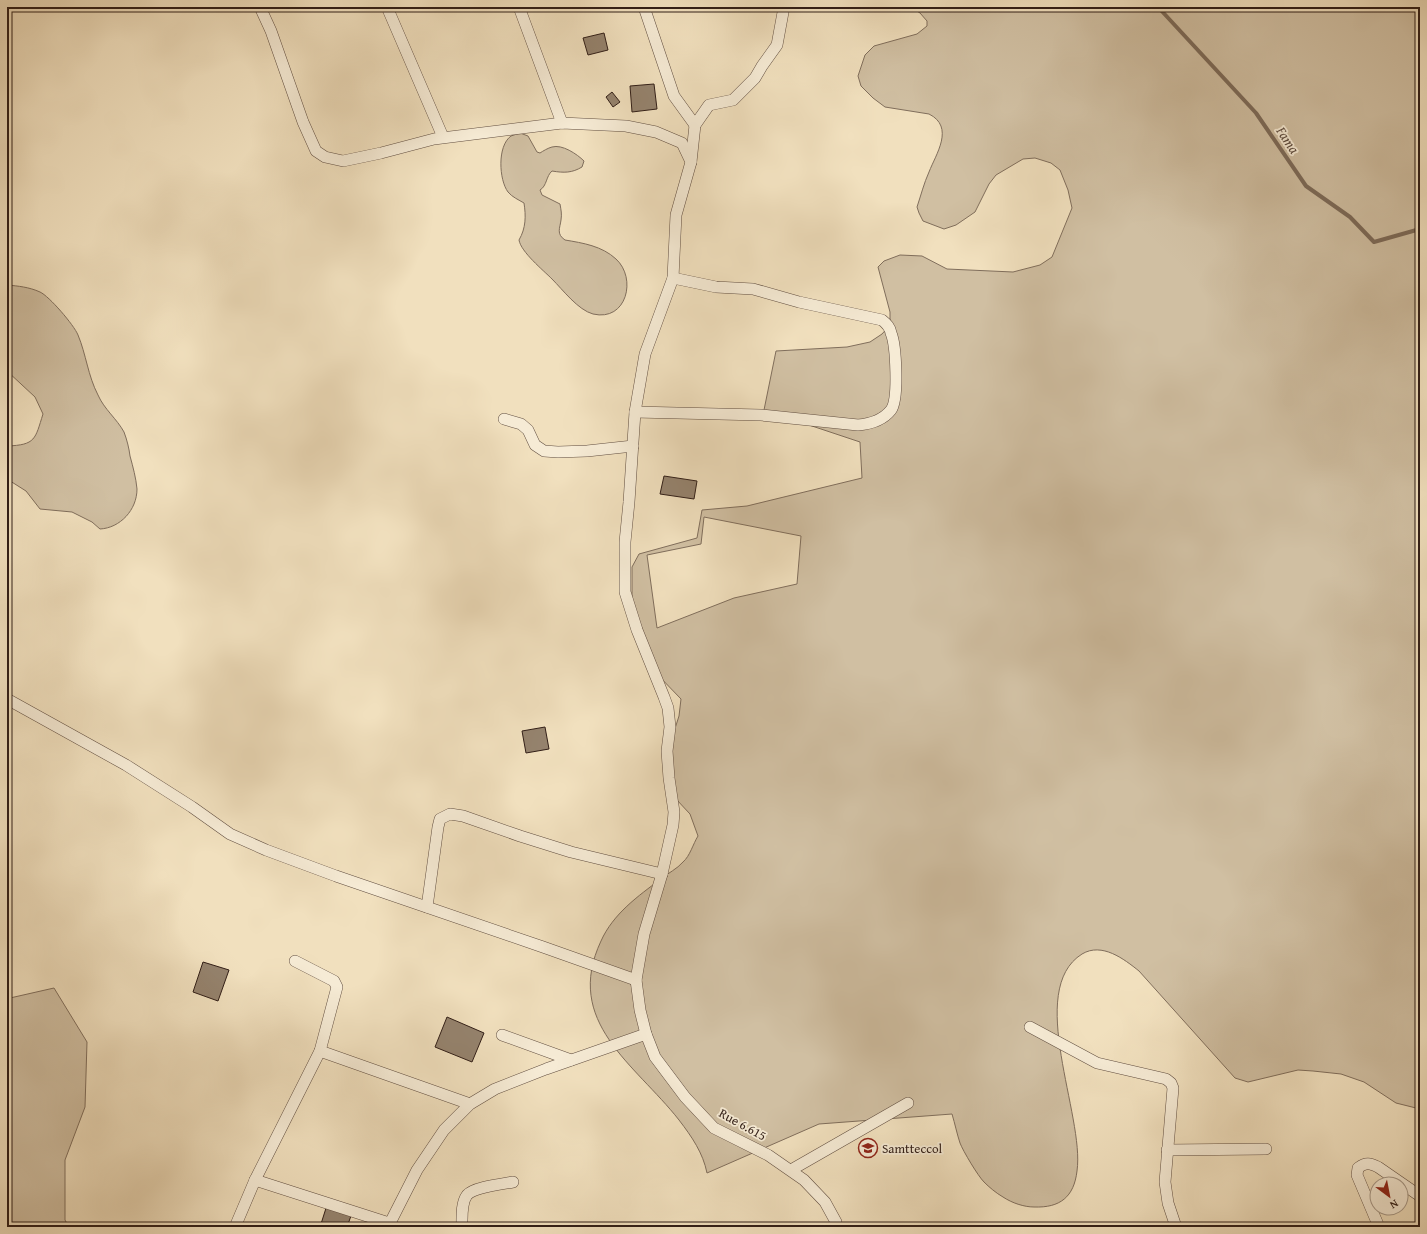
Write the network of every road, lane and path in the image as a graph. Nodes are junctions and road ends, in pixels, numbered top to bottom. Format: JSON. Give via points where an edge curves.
{"nodes":[{"id":1,"x":260,"y":7,"type":"edge"},
{"id":2,"x":387,"y":7,"type":"edge"},
{"id":3,"x":519,"y":7,"type":"edge"},
{"id":4,"x":644,"y":7,"type":"edge"},
{"id":5,"x":784,"y":7,"type":"edge"},
{"id":6,"x":562,"y":123,"type":"junction"},
{"id":7,"x":695,"y":125,"type":"junction"},
{"id":8,"x":444,"y":137,"type":"junction"},
{"id":9,"x":691,"y":162,"type":"junction"},
{"id":10,"x":673,"y":278,"type":"junction"},
{"id":11,"x":635,"y":412,"type":"junction"},
{"id":12,"x":504,"y":419,"type":"dead end"},
{"id":13,"x":633,"y":446,"type":"junction"},
{"id":14,"x":7,"y":699,"type":"edge"},
{"id":15,"x":662,"y":874,"type":"junction"},
{"id":16,"x":427,"y":907,"type":"junction"},
{"id":17,"x":295,"y":961,"type":"dead end"},
{"id":18,"x":636,"y":980,"type":"junction"},
{"id":19,"x":1030,"y":1027,"type":"dead end"},
{"id":20,"x":646,"y":1034,"type":"junction"},
{"id":21,"x":502,"y":1035,"type":"dead end"},
{"id":22,"x":320,"y":1051,"type":"junction"},
{"id":23,"x":571,"y":1060,"type":"junction"},
{"id":24,"x":908,"y":1103,"type":"dead end"},
{"id":25,"x":470,"y":1104,"type":"junction"},
{"id":26,"x":1266,"y":1149,"type":"dead end"},
{"id":27,"x":1167,"y":1150,"type":"junction"},
{"id":28,"x":791,"y":1170,"type":"junction"},
{"id":29,"x":255,"y":1180,"type":"junction"},
{"id":30,"x":513,"y":1182,"type":"dead end"},
{"id":31,"x":1420,"y":1196,"type":"edge"},
{"id":32,"x":388,"y":1225,"type":"edge"},
{"id":33,"x":235,"y":1227,"type":"edge"},
{"id":34,"x":462,"y":1227,"type":"edge"},
{"id":35,"x":837,"y":1227,"type":"edge"},
{"id":36,"x":1176,"y":1227,"type":"edge"},
{"id":37,"x":1379,"y":1227,"type":"edge"}],
"edges":[{"from":1,"to":8,"type":"street","via":[[316,151],[325,157],[342,161]]},
{"from":2,"to":8,"type":"street"},
{"from":3,"to":6,"type":"street"},
{"from":4,"to":7,"type":"street","via":[[674,96]]},
{"from":5,"to":7,"type":"street","via":[[777,45],[755,78],[733,100],[710,105]]},
{"from":6,"to":8,"type":"street"},
{"from":6,"to":9,"type":"street","via":[[626,126],[656,132],[682,143]]},
{"from":7,"to":9,"type":"street","name":"Rue 6.615"},
{"from":9,"to":10,"type":"street","name":"Rue 6.615","via":[[676,215]]},
{"from":10,"to":11,"type":"street","name":"Rue 6.615","via":[[644,354]]},
{"from":10,"to":11,"type":"street","via":[[716,288],[753,289],[882,320],[892,333],[896,363],[892,409],[878,420],[858,426],[761,415]]},
{"from":11,"to":13,"type":"street","name":"Rue 6.615"},
{"from":12,"to":13,"type":"street","via":[[520,424],[528,430],[535,445],[544,451],[587,451]]},
{"from":13,"to":15,"type":"street","name":"Rue 6.615","via":[[624,542],[625,592],[668,708],[670,727],[667,751],[674,812]]},
{"from":14,"to":16,"type":"street","via":[[126,765],[230,834],[266,850]]},
{"from":15,"to":16,"type":"street","via":[[571,852],[450,814],[440,819]]},
{"from":15,"to":18,"type":"street","name":"Rue 6.615","via":[[644,934]]},
{"from":16,"to":18,"type":"street"},
{"from":17,"to":22,"type":"street","via":[[334,981],[337,987]]},
{"from":18,"to":20,"type":"street","name":"Rue 6.615"},
{"from":19,"to":27,"type":"street","via":[[1097,1063],[1166,1079],[1171,1083],[1173,1088]]},
{"from":20,"to":23,"type":"street"},
{"from":20,"to":28,"type":"street","name":"Rue 6.615","via":[[655,1057],[685,1097],[714,1128],[768,1155]]},
{"from":21,"to":23,"type":"street"},
{"from":22,"to":25,"type":"street"},
{"from":22,"to":29,"type":"street"},
{"from":23,"to":25,"type":"street","via":[[495,1089]]},
{"from":24,"to":28,"type":"street"},
{"from":25,"to":32,"type":"street","via":[[444,1130],[417,1170]]},
{"from":26,"to":27,"type":"street"},
{"from":27,"to":36,"type":"street","via":[[1165,1182]]},
{"from":28,"to":35,"type":"street","name":"Rue 6.615","via":[[825,1202]]},
{"from":29,"to":32,"type":"street"},
{"from":29,"to":33,"type":"street"},
{"from":30,"to":34,"type":"street","via":[[477,1189],[467,1196],[462,1210]]},
{"from":31,"to":37,"type":"street","via":[[1378,1167],[1364,1163],[1358,1168],[1357,1176]]}]}
